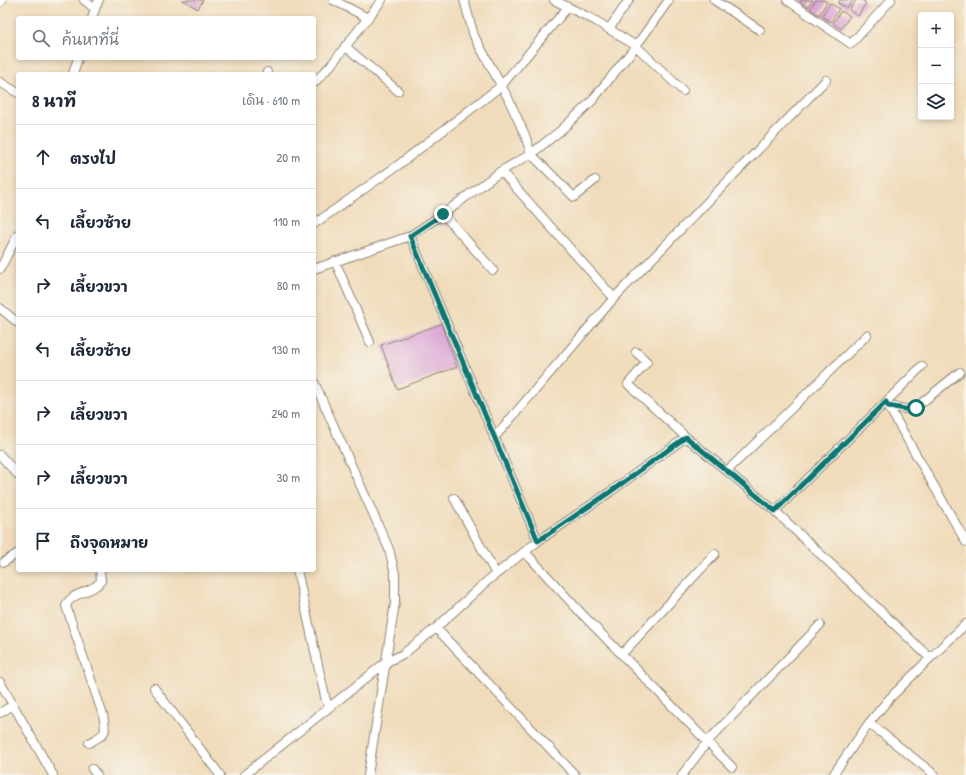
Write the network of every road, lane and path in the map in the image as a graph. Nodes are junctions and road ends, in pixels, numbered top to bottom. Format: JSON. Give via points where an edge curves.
{"nodes":[{"id":1,"x":84,"y":0,"type":"edge"},
{"id":2,"x":100,"y":0,"type":"edge"},
{"id":3,"x":333,"y":0,"type":"edge"},
{"id":4,"x":382,"y":0,"type":"edge"},
{"id":5,"x":464,"y":0,"type":"edge"},
{"id":6,"x":554,"y":0,"type":"edge"},
{"id":7,"x":629,"y":0,"type":"edge"},
{"id":8,"x":669,"y":0,"type":"edge"},
{"id":9,"x":714,"y":0,"type":"edge"},
{"id":10,"x":787,"y":0,"type":"edge"},
{"id":11,"x":891,"y":0,"type":"edge"},
{"id":12,"x":568,"y":7,"type":"junction"},
{"id":13,"x":95,"y":10,"type":"junction"},
{"id":14,"x":93,"y":16,"type":"edge"},
{"id":15,"x":368,"y":18,"type":"junction"},
{"id":16,"x":609,"y":29,"type":"junction"},
{"id":17,"x":760,"y":30,"type":"dead end"},
{"id":18,"x":345,"y":46,"type":"junction"},
{"id":19,"x":636,"y":46,"type":"junction"},
{"id":20,"x":77,"y":60,"type":"edge"},
{"id":21,"x":74,"y":72,"type":"edge"},
{"id":22,"x":826,"y":80,"type":"dead end"},
{"id":23,"x":316,"y":81,"type":"edge"},
{"id":24,"x":0,"y":82,"type":"edge"},
{"id":25,"x":502,"y":86,"type":"junction"},
{"id":26,"x":398,"y":91,"type":"dead end"},
{"id":27,"x":683,"y":91,"type":"dead end"},
{"id":28,"x":16,"y":92,"type":"edge"},
{"id":29,"x":531,"y":154,"type":"junction"},
{"id":30,"x":501,"y":171,"type":"junction"},
{"id":31,"x":595,"y":180,"type":"dead end"},
{"id":32,"x":443,"y":214,"type":"junction"},
{"id":33,"x":316,"y":223,"type":"edge"},
{"id":34,"x":410,"y":236,"type":"junction"},
{"id":35,"x":16,"y":238,"type":"edge"},
{"id":36,"x":335,"y":261,"type":"junction"},
{"id":37,"x":316,"y":268,"type":"edge"},
{"id":38,"x":0,"y":269,"type":"edge"},
{"id":39,"x":493,"y":270,"type":"dead end"},
{"id":40,"x":614,"y":298,"type":"junction"},
{"id":41,"x":0,"y":308,"type":"edge"},
{"id":42,"x":16,"y":321,"type":"edge"},
{"id":43,"x":867,"y":335,"type":"dead end"},
{"id":44,"x":370,"y":342,"type":"dead end"},
{"id":45,"x":636,"y":352,"type":"dead end"},
{"id":46,"x":922,"y":366,"type":"dead end"},
{"id":47,"x":960,"y":372,"type":"dead end"},
{"id":48,"x":316,"y":386,"type":"edge"},
{"id":49,"x":887,"y":404,"type":"junction"},
{"id":50,"x":686,"y":437,"type":"junction"},
{"id":51,"x":494,"y":438,"type":"junction"},
{"id":52,"x":0,"y":455,"type":"edge"},
{"id":53,"x":727,"y":471,"type":"junction"},
{"id":54,"x":16,"y":473,"type":"edge"},
{"id":55,"x":454,"y":498,"type":"dead end"},
{"id":56,"x":775,"y":511,"type":"junction"},
{"id":57,"x":538,"y":541,"type":"junction"},
{"id":58,"x":966,"y":542,"type":"edge"},
{"id":59,"x":525,"y":552,"type":"junction"},
{"id":60,"x":16,"y":554,"type":"edge"},
{"id":61,"x":715,"y":554,"type":"dead end"},
{"id":62,"x":4,"y":562,"type":"dead end"},
{"id":63,"x":100,"y":572,"type":"edge"},
{"id":64,"x":296,"y":572,"type":"edge"},
{"id":65,"x":496,"y":574,"type":"junction"},
{"id":66,"x":966,"y":624,"type":"edge"},
{"id":67,"x":820,"y":625,"type":"dead end"},
{"id":68,"x":436,"y":628,"type":"junction"},
{"id":69,"x":622,"y":654,"type":"junction"},
{"id":70,"x":930,"y":658,"type":"junction"},
{"id":71,"x":385,"y":663,"type":"junction"},
{"id":72,"x":0,"y":682,"type":"edge"},
{"id":73,"x":154,"y":688,"type":"dead end"},
{"id":74,"x":13,"y":705,"type":"junction"},
{"id":75,"x":330,"y":706,"type":"junction"},
{"id":76,"x":0,"y":713,"type":"edge"},
{"id":77,"x":869,"y":723,"type":"junction"},
{"id":78,"x":708,"y":741,"type":"junction"},
{"id":79,"x":89,"y":743,"type":"dead end"},
{"id":80,"x":732,"y":767,"type":"dead end"},
{"id":81,"x":52,"y":775,"type":"edge"},
{"id":82,"x":220,"y":775,"type":"edge"},
{"id":83,"x":244,"y":775,"type":"edge"},
{"id":84,"x":368,"y":775,"type":"edge"},
{"id":85,"x":575,"y":775,"type":"edge"},
{"id":86,"x":682,"y":775,"type":"edge"},
{"id":87,"x":833,"y":775,"type":"edge"},
{"id":88,"x":936,"y":775,"type":"edge"}],
"edges":[{"from":1,"to":13,"type":"street"},
{"from":2,"to":13,"type":"street"},
{"from":3,"to":15,"type":"street"},
{"from":4,"to":15,"type":"street"},
{"from":5,"to":25,"type":"street","via":[[474,36]]},
{"from":6,"to":12,"type":"street"},
{"from":7,"to":16,"type":"street"},
{"from":8,"to":19,"type":"street"},
{"from":9,"to":17,"type":"street"},
{"from":10,"to":11,"type":"street","via":[[851,44]]},
{"from":12,"to":16,"type":"street"},
{"from":12,"to":25,"type":"street"},
{"from":13,"to":14,"type":"street"},
{"from":15,"to":18,"type":"street"},
{"from":16,"to":19,"type":"street"},
{"from":18,"to":23,"type":"street"},
{"from":18,"to":26,"type":"street"},
{"from":19,"to":27,"type":"street"},
{"from":19,"to":29,"type":"street","via":[[591,102]]},
{"from":20,"to":21,"type":"street"},
{"from":22,"to":40,"type":"street"},
{"from":24,"to":28,"type":"street"},
{"from":25,"to":29,"type":"street"},
{"from":25,"to":33,"type":"street","via":[[397,166]]},
{"from":29,"to":30,"type":"street"},
{"from":29,"to":31,"type":"street","via":[[574,197]]},
{"from":30,"to":32,"type":"street"},
{"from":30,"to":40,"type":"street"},
{"from":32,"to":34,"type":"street"},
{"from":32,"to":39,"type":"street"},
{"from":34,"to":36,"type":"street"},
{"from":34,"to":51,"type":"street"},
{"from":35,"to":38,"type":"street"},
{"from":36,"to":37,"type":"street"},
{"from":36,"to":44,"type":"street"},
{"from":40,"to":51,"type":"street"},
{"from":41,"to":42,"type":"street"},
{"from":43,"to":53,"type":"street"},
{"from":45,"to":50,"type":"street","via":[[647,362],[628,384]]},
{"from":46,"to":49,"type":"street"},
{"from":47,"to":49,"type":"street","via":[[914,409]]},
{"from":48,"to":71,"type":"street","via":[[389,549],[394,574],[395,603]]},
{"from":49,"to":56,"type":"street"},
{"from":49,"to":58,"type":"street"},
{"from":50,"to":53,"type":"street"},
{"from":50,"to":57,"type":"street"},
{"from":51,"to":57,"type":"street"},
{"from":52,"to":54,"type":"street"},
{"from":53,"to":56,"type":"street"},
{"from":55,"to":65,"type":"street"},
{"from":56,"to":70,"type":"street"},
{"from":57,"to":59,"type":"street"},
{"from":59,"to":65,"type":"street"},
{"from":59,"to":69,"type":"street"},
{"from":60,"to":62,"type":"street"},
{"from":61,"to":69,"type":"street"},
{"from":63,"to":79,"type":"street","via":[[102,581],[98,586],[70,599],[66,606],[106,729],[103,735]]},
{"from":64,"to":75,"type":"street","via":[[326,701]]},
{"from":65,"to":68,"type":"street"},
{"from":66,"to":70,"type":"street"},
{"from":67,"to":78,"type":"street"},
{"from":68,"to":71,"type":"street","via":[[403,654]]},
{"from":68,"to":85,"type":"street"},
{"from":69,"to":78,"type":"street"},
{"from":70,"to":77,"type":"street"},
{"from":71,"to":75,"type":"street"},
{"from":71,"to":84,"type":"street"},
{"from":72,"to":74,"type":"street"},
{"from":73,"to":82,"type":"street"},
{"from":74,"to":76,"type":"street"},
{"from":74,"to":81,"type":"street"},
{"from":75,"to":83,"type":"street"},
{"from":77,"to":87,"type":"street"},
{"from":77,"to":88,"type":"street"},
{"from":78,"to":80,"type":"street"},
{"from":78,"to":86,"type":"street"}]}
